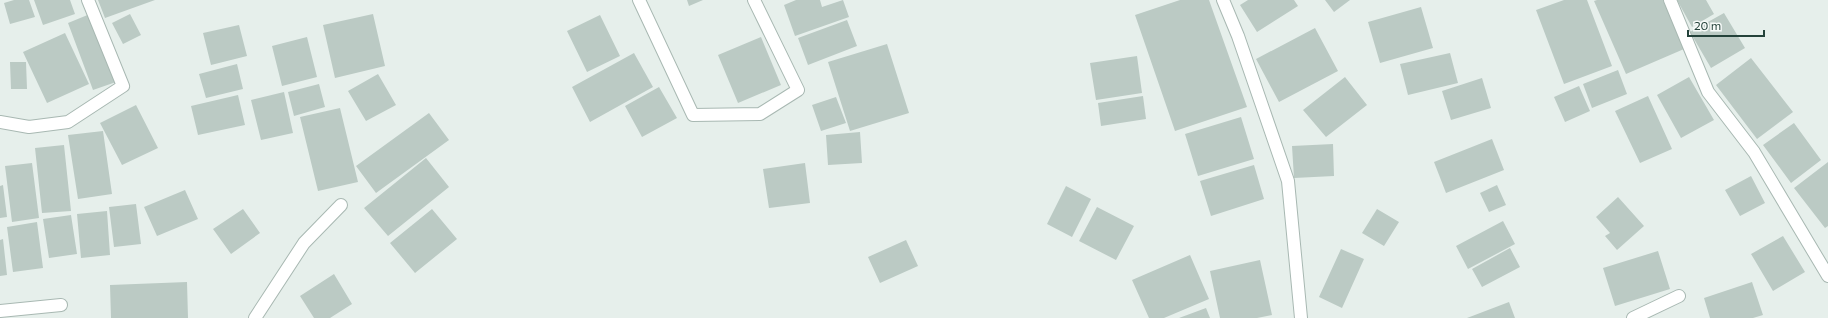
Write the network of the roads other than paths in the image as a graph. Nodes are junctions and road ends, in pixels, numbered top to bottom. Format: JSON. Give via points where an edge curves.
{"nodes":[{"id":1,"x":88,"y":0,"type":"edge"},
{"id":2,"x":639,"y":0,"type":"edge"},
{"id":3,"x":754,"y":0,"type":"edge"},
{"id":4,"x":1223,"y":0,"type":"edge"},
{"id":5,"x":1670,"y":0,"type":"edge"},
{"id":6,"x":0,"y":122,"type":"edge"},
{"id":7,"x":341,"y":205,"type":"dead end"},
{"id":8,"x":1828,"y":276,"type":"edge"},
{"id":9,"x":1679,"y":296,"type":"dead end"},
{"id":10,"x":61,"y":306,"type":"dead end"},
{"id":11,"x":0,"y":311,"type":"edge"},
{"id":12,"x":255,"y":318,"type":"edge"},
{"id":13,"x":1301,"y":318,"type":"edge"},
{"id":14,"x":1633,"y":318,"type":"edge"}],
"edges":[{"from":1,"to":6,"type":"street","via":[[124,86],[68,122],[29,127]]},
{"from":2,"to":3,"type":"street","via":[[693,116],[760,114],[798,90]]},
{"from":4,"to":13,"type":"street","via":[[1288,181]]},
{"from":5,"to":8,"type":"street","via":[[1708,92],[1754,152]]},
{"from":7,"to":12,"type":"street","via":[[304,243]]},
{"from":9,"to":14,"type":"street"},
{"from":10,"to":11,"type":"street"}]}
